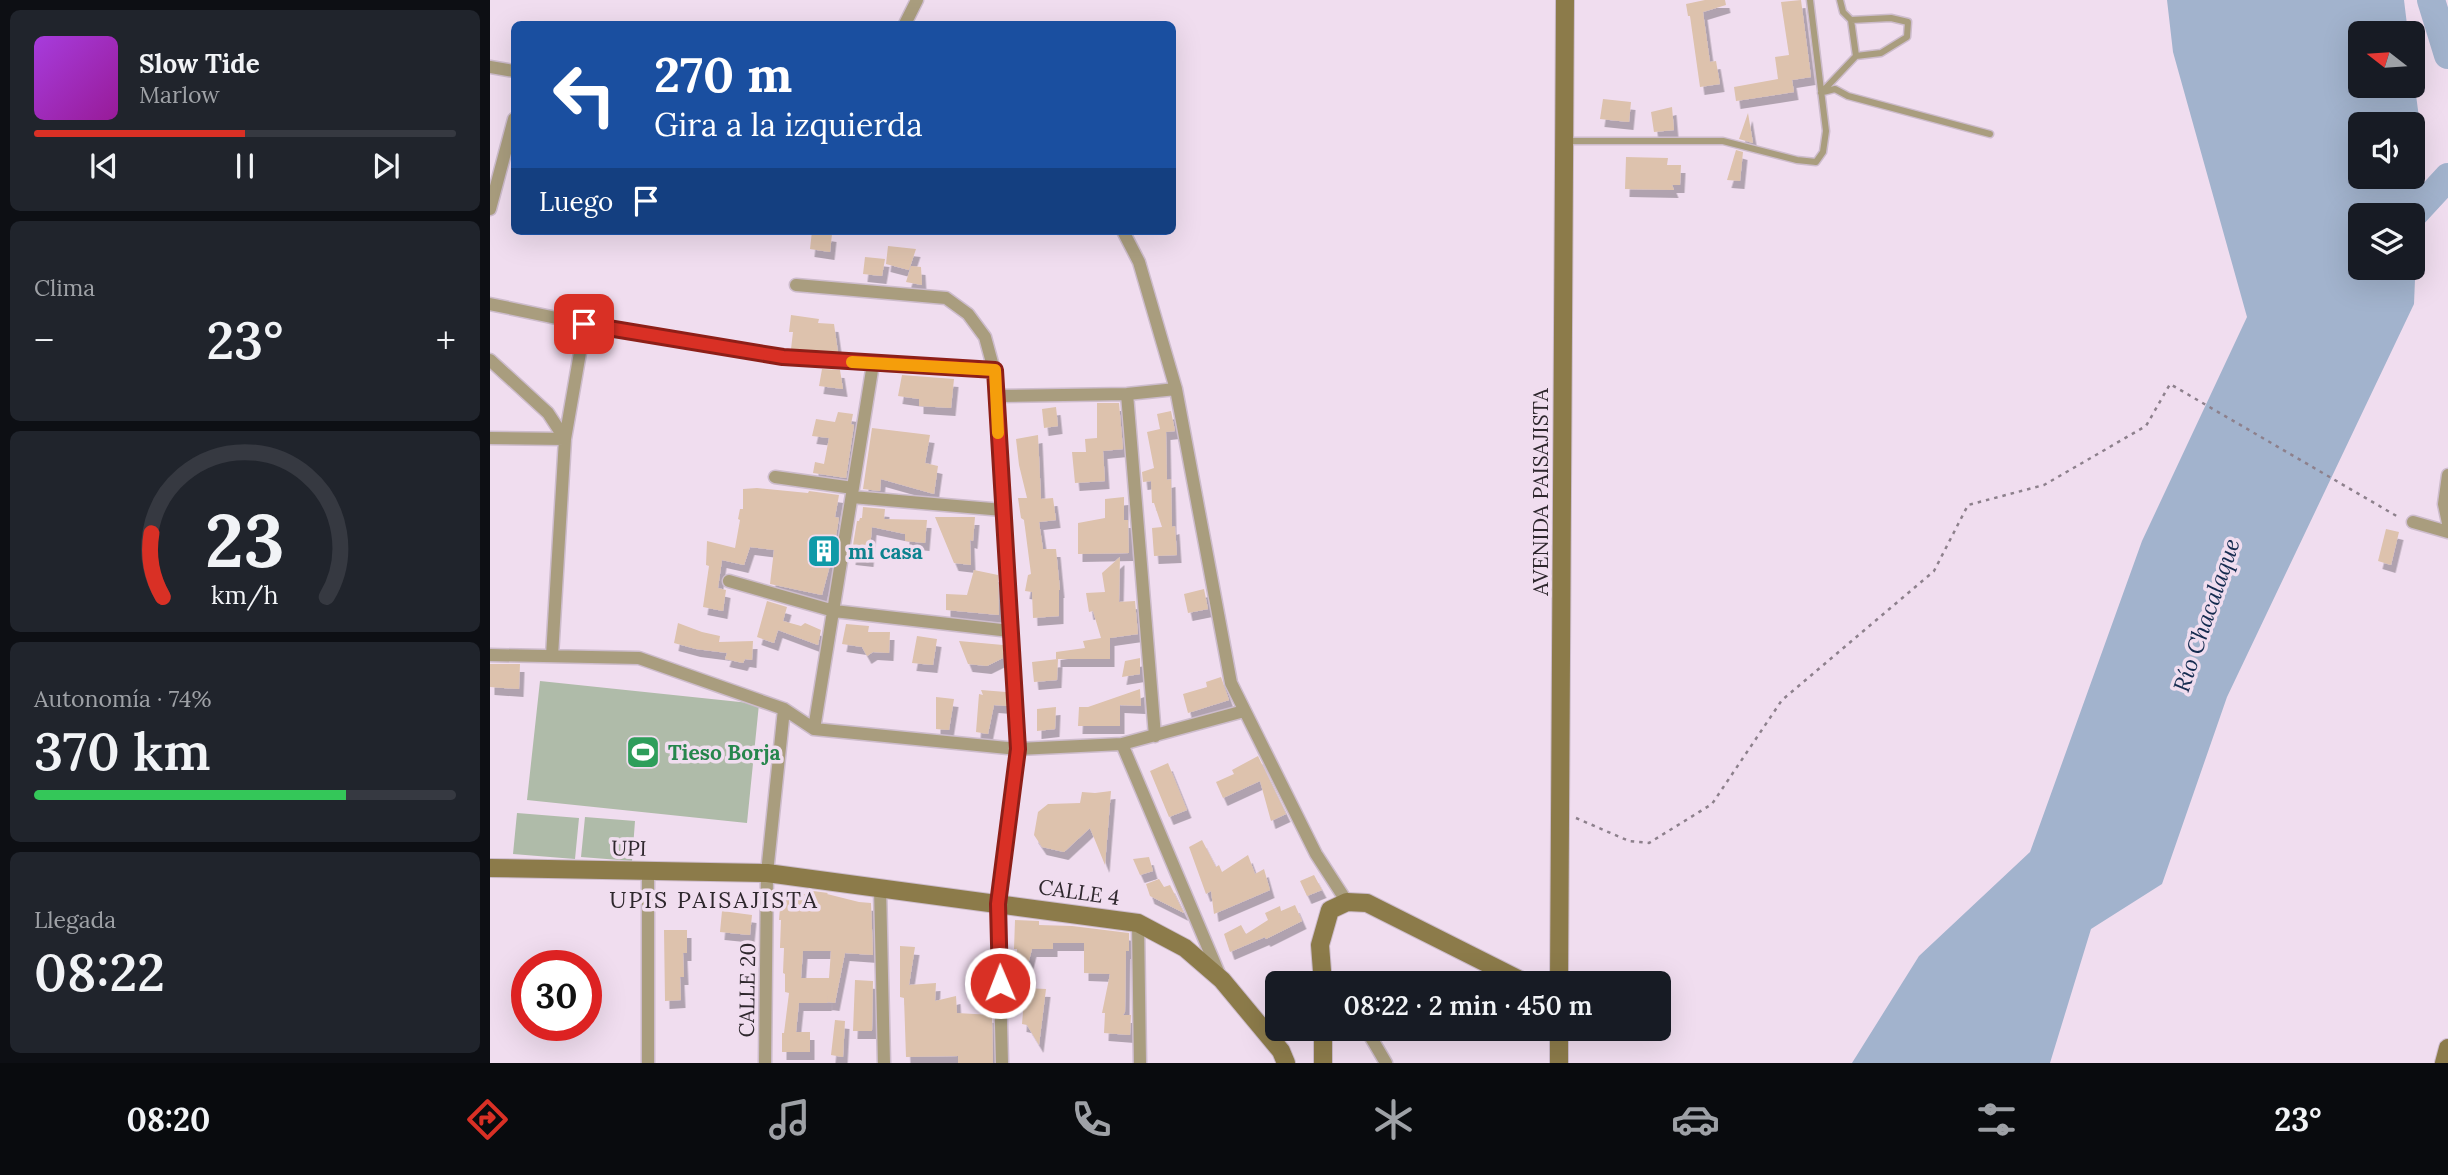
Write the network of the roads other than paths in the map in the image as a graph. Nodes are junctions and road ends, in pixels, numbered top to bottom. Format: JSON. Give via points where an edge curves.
{"nodes":[{"id":1,"x":917,"y":0,"type":"edge"},
{"id":2,"x":1564,"y":0,"type":"edge"},
{"id":3,"x":1810,"y":0,"type":"edge"},
{"id":4,"x":1840,"y":0,"type":"edge"},
{"id":5,"x":1851,"y":20,"type":"junction"},
{"id":6,"x":906,"y":21,"type":"edge"},
{"id":7,"x":1856,"y":56,"type":"junction"},
{"id":8,"x":490,"y":66,"type":"edge"},
{"id":9,"x":511,"y":70,"type":"edge"},
{"id":10,"x":1821,"y":93,"type":"junction"},
{"id":11,"x":511,"y":131,"type":"edge"},
{"id":12,"x":1990,"y":134,"type":"dead end"},
{"id":13,"x":1564,"y":141,"type":"junction"},
{"id":14,"x":490,"y":209,"type":"edge"},
{"id":15,"x":1125,"y":235,"type":"edge"},
{"id":16,"x":796,"y":285,"type":"dead end"},
{"id":17,"x":490,"y":304,"type":"edge"},
{"id":18,"x":584,"y":324,"type":"junction"},
{"id":19,"x":490,"y":360,"type":"edge"},
{"id":20,"x":873,"y":364,"type":"junction"},
{"id":21,"x":995,"y":370,"type":"junction"},
{"id":22,"x":1176,"y":389,"type":"junction"},
{"id":23,"x":1127,"y":394,"type":"junction"},
{"id":24,"x":996,"y":396,"type":"junction"},
{"id":25,"x":490,"y":438,"type":"edge"},
{"id":26,"x":565,"y":439,"type":"junction"},
{"id":27,"x":2448,"y":475,"type":"edge"},
{"id":28,"x":775,"y":477,"type":"dead end"},
{"id":29,"x":853,"y":493,"type":"junction"},
{"id":30,"x":1003,"y":510,"type":"junction"},
{"id":31,"x":2413,"y":522,"type":"road end"},
{"id":32,"x":2448,"y":523,"type":"edge"},
{"id":33,"x":2448,"y":532,"type":"edge"},
{"id":34,"x":729,"y":581,"type":"dead end"},
{"id":35,"x":834,"y":611,"type":"junction"},
{"id":36,"x":1010,"y":631,"type":"junction"},
{"id":37,"x":490,"y":655,"type":"edge"},
{"id":38,"x":552,"y":656,"type":"junction"},
{"id":39,"x":784,"y":709,"type":"junction"},
{"id":40,"x":1244,"y":710,"type":"junction"},
{"id":41,"x":814,"y":729,"type":"junction"},
{"id":42,"x":1155,"y":736,"type":"junction"},
{"id":43,"x":1122,"y":744,"type":"junction"},
{"id":44,"x":1018,"y":749,"type":"junction"},
{"id":45,"x":490,"y":868,"type":"edge"},
{"id":46,"x":648,"y":871,"type":"junction"},
{"id":47,"x":767,"y":873,"type":"junction"},
{"id":48,"x":880,"y":888,"type":"junction"},
{"id":49,"x":1347,"y":902,"type":"junction"},
{"id":50,"x":998,"y":904,"type":"junction"},
{"id":51,"x":1138,"y":923,"type":"junction"},
{"id":52,"x":1322,"y":971,"type":"edge"},
{"id":53,"x":1502,"y":971,"type":"edge"},
{"id":54,"x":1559,"y":971,"type":"edge"},
{"id":55,"x":1222,"y":980,"type":"junction"},
{"id":56,"x":1323,"y":1041,"type":"edge"},
{"id":57,"x":1373,"y":1041,"type":"edge"},
{"id":58,"x":1559,"y":1041,"type":"edge"},
{"id":59,"x":2448,"y":1048,"type":"edge"},
{"id":60,"x":648,"y":1063,"type":"edge"},
{"id":61,"x":765,"y":1063,"type":"edge"},
{"id":62,"x":884,"y":1063,"type":"edge"},
{"id":63,"x":1002,"y":1063,"type":"edge"},
{"id":64,"x":1140,"y":1063,"type":"edge"},
{"id":65,"x":1286,"y":1063,"type":"edge"},
{"id":66,"x":1323,"y":1063,"type":"edge"},
{"id":67,"x":1386,"y":1063,"type":"edge"},
{"id":68,"x":1559,"y":1063,"type":"edge"},
{"id":69,"x":2444,"y":1063,"type":"edge"}],
"edges":[{"from":1,"to":6,"type":"street"},
{"from":2,"to":13,"type":"street","name":"AVENIDA PAISAJISTA"},
{"from":3,"to":10,"type":"lane"},
{"from":4,"to":5,"type":"lane"},
{"from":5,"to":7,"type":"lane"},
{"from":5,"to":7,"type":"lane","via":[[1908,22],[1907,37],[1881,53]]},
{"from":7,"to":10,"type":"lane"},
{"from":8,"to":9,"type":"street"},
{"from":10,"to":12,"type":"lane","via":[[1835,89]]},
{"from":10,"to":13,"type":"lane","via":[[1826,131],[1823,152],[1816,162],[1723,141]]},
{"from":11,"to":14,"type":"street"},
{"from":13,"to":54,"type":"street","name":"AVENIDA PAISAJISTA"},
{"from":15,"to":22,"type":"street","via":[[1139,262]]},
{"from":16,"to":21,"type":"street","via":[[946,298],[968,314],[985,337]]},
{"from":17,"to":18,"type":"street"},
{"from":18,"to":20,"type":"street","via":[[783,357]]},
{"from":18,"to":26,"type":"street"},
{"from":19,"to":26,"type":"street","via":[[548,413]]},
{"from":20,"to":21,"type":"street"},
{"from":20,"to":29,"type":"street"},
{"from":21,"to":24,"type":"street"},
{"from":22,"to":23,"type":"street"},
{"from":22,"to":40,"type":"street","via":[[1231,683]]},
{"from":23,"to":24,"type":"street"},
{"from":23,"to":42,"type":"street"},
{"from":24,"to":30,"type":"street"},
{"from":25,"to":26,"type":"street"},
{"from":26,"to":38,"type":"street"},
{"from":27,"to":32,"type":"street","via":[[2444,504]]},
{"from":28,"to":29,"type":"street"},
{"from":29,"to":30,"type":"street"},
{"from":29,"to":35,"type":"street"},
{"from":30,"to":36,"type":"street"},
{"from":31,"to":33,"type":"street"},
{"from":34,"to":35,"type":"street"},
{"from":35,"to":36,"type":"street"},
{"from":35,"to":41,"type":"street"},
{"from":36,"to":44,"type":"street"},
{"from":37,"to":38,"type":"street"},
{"from":38,"to":39,"type":"street","via":[[639,658]]},
{"from":39,"to":41,"type":"street"},
{"from":39,"to":47,"type":"street","name":"CALLE 20"},
{"from":40,"to":42,"type":"street"},
{"from":40,"to":49,"type":"street","via":[[1316,854]]},
{"from":41,"to":44,"type":"street"},
{"from":42,"to":43,"type":"street"},
{"from":43,"to":44,"type":"street"},
{"from":43,"to":55,"type":"street"},
{"from":44,"to":50,"type":"street"},
{"from":45,"to":46,"type":"street","name":"UPI"},
{"from":46,"to":47,"type":"street","name":"UPI"},
{"from":46,"to":60,"type":"street"},
{"from":47,"to":48,"type":"street","name":"CALLE 4"},
{"from":47,"to":61,"type":"street","name":"CALLE 20"},
{"from":48,"to":50,"type":"street","name":"CALLE 4"},
{"from":48,"to":62,"type":"street"},
{"from":49,"to":52,"type":"street","via":[[1331,910],[1320,945]]},
{"from":49,"to":53,"type":"street","via":[[1367,904]]},
{"from":50,"to":51,"type":"street","name":"CALLE 4"},
{"from":50,"to":63,"type":"street"},
{"from":51,"to":55,"type":"street","name":"CALLE 4","via":[[1185,948]]},
{"from":51,"to":64,"type":"street"},
{"from":55,"to":65,"type":"street","name":"CALLE 4"},
{"from":56,"to":66,"type":"street"},
{"from":57,"to":67,"type":"street"},
{"from":58,"to":68,"type":"street"},
{"from":59,"to":69,"type":"street"}]}
